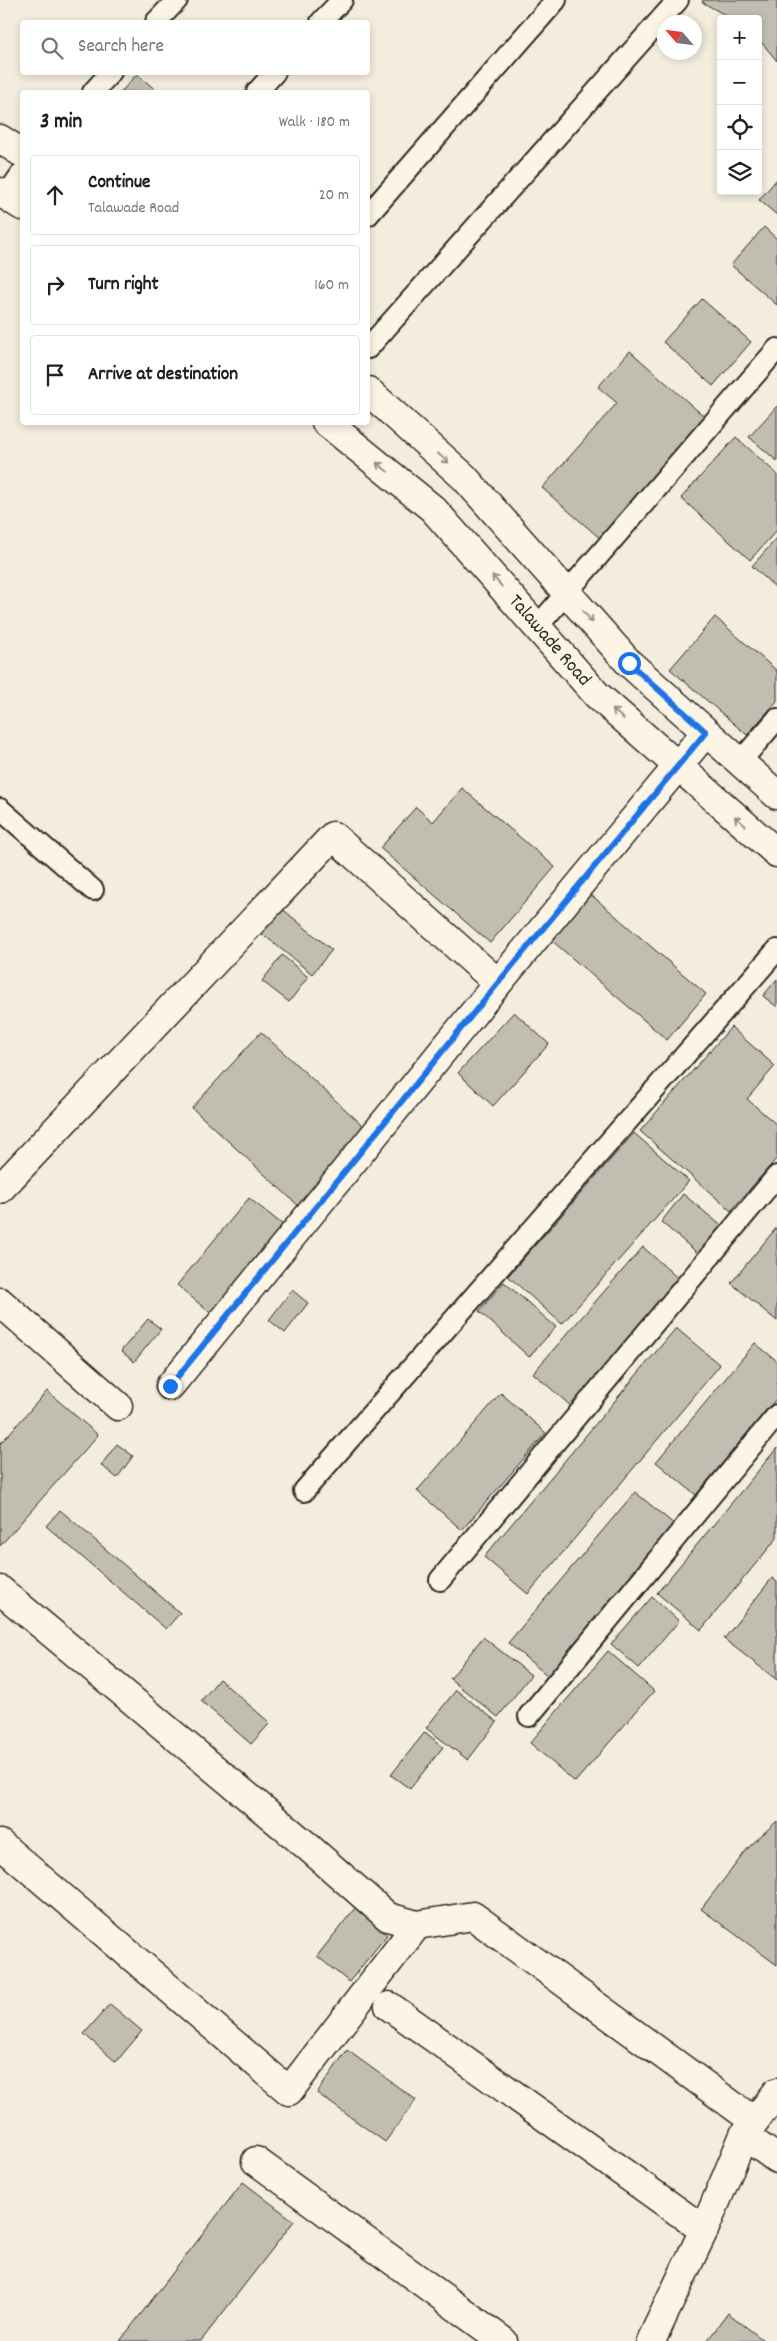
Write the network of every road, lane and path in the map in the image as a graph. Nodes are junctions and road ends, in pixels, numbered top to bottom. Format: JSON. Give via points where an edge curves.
{"nodes":[{"id":1,"x":177,"y":0,"type":"edge"},
{"id":2,"x":342,"y":0,"type":"edge"},
{"id":3,"x":556,"y":0,"type":"edge"},
{"id":4,"x":678,"y":0,"type":"edge"},
{"id":5,"x":158,"y":20,"type":"edge"},
{"id":6,"x":324,"y":20,"type":"edge"},
{"id":7,"x":108,"y":75,"type":"edge"},
{"id":8,"x":272,"y":75,"type":"edge"},
{"id":9,"x":94,"y":90,"type":"edge"},
{"id":10,"x":259,"y":90,"type":"edge"},
{"id":11,"x":0,"y":139,"type":"edge"},
{"id":12,"x":20,"y":152,"type":"edge"},
{"id":13,"x":20,"y":177,"type":"edge"},
{"id":14,"x":10,"y":198,"type":"edge"},
{"id":15,"x":370,"y":213,"type":"edge"},
{"id":16,"x":370,"y":346,"type":"edge"},
{"id":17,"x":777,"y":349,"type":"edge"},
{"id":18,"x":370,"y":393,"type":"edge"},
{"id":19,"x":330,"y":425,"type":"edge"},
{"id":20,"x":568,"y":594,"type":"junction"},
{"id":21,"x":537,"y":627,"type":"junction"},
{"id":22,"x":777,"y":719,"type":"edge"},
{"id":23,"x":706,"y":732,"type":"junction"},
{"id":24,"x":740,"y":762,"type":"junction"},
{"id":25,"x":678,"y":765,"type":"junction"},
{"id":26,"x":777,"y":795,"type":"edge"},
{"id":27,"x":0,"y":809,"type":"edge"},
{"id":28,"x":777,"y":853,"type":"edge"},
{"id":29,"x":93,"y":890,"type":"dead end"},
{"id":30,"x":777,"y":950,"type":"edge"},
{"id":31,"x":498,"y":983,"type":"junction"},
{"id":32,"x":777,"y":1176,"type":"edge"},
{"id":33,"x":0,"y":1189,"type":"edge"},
{"id":34,"x":0,"y":1302,"type":"edge"},
{"id":35,"x":170,"y":1386,"type":"dead end"},
{"id":36,"x":118,"y":1406,"type":"dead end"},
{"id":37,"x":777,"y":1415,"type":"edge"},
{"id":38,"x":304,"y":1491,"type":"dead end"},
{"id":39,"x":440,"y":1580,"type":"dead end"},
{"id":40,"x":0,"y":1590,"type":"edge"},
{"id":41,"x":529,"y":1716,"type":"dead end"},
{"id":42,"x":0,"y":1844,"type":"edge"},
{"id":43,"x":417,"y":1924,"type":"junction"},
{"id":44,"x":389,"y":2006,"type":"dead end"},
{"id":45,"x":777,"y":2092,"type":"edge"},
{"id":46,"x":749,"y":2128,"type":"junction"},
{"id":47,"x":777,"y":2159,"type":"edge"},
{"id":48,"x":256,"y":2161,"type":"dead end"},
{"id":49,"x":704,"y":2230,"type":"junction"},
{"id":50,"x":503,"y":2341,"type":"edge"},
{"id":51,"x":651,"y":2341,"type":"edge"}],
"edges":[{"from":1,"to":5,"type":"lane"},
{"from":2,"to":6,"type":"lane"},
{"from":3,"to":15,"type":"lane"},
{"from":4,"to":16,"type":"lane"},
{"from":7,"to":9,"type":"lane"},
{"from":8,"to":10,"type":"lane"},
{"from":11,"to":12,"type":"street"},
{"from":13,"to":14,"type":"lane"},
{"from":17,"to":20,"type":"lane"},
{"from":18,"to":20,"type":"street","one_way":true,"via":[[464,477]]},
{"from":21,"to":19,"type":"street","name":"Talawade Road","one_way":true,"via":[[433,509]]},
{"from":20,"to":21,"type":"lane"},
{"from":20,"to":23,"type":"street","one_way":true,"via":[[629,663]]},
{"from":25,"to":21,"type":"street","name":"Talawade Road","one_way":true,"via":[[596,695]]},
{"from":22,"to":24,"type":"lane"},
{"from":23,"to":24,"type":"street"},
{"from":23,"to":25,"type":"street"},
{"from":24,"to":26,"type":"street"},
{"from":28,"to":25,"type":"street","name":"Talawade Road","one_way":true},
{"from":25,"to":31,"type":"street"},
{"from":27,"to":29,"type":"lane"},
{"from":30,"to":38,"type":"lane"},
{"from":31,"to":33,"type":"street","via":[[333,836]]},
{"from":31,"to":35,"type":"street"},
{"from":32,"to":39,"type":"lane"},
{"from":34,"to":36,"type":"street"},
{"from":37,"to":41,"type":"lane"},
{"from":40,"to":43,"type":"street","via":[[388,1917]]},
{"from":42,"to":43,"type":"street","via":[[289,2091]]},
{"from":43,"to":46,"type":"street","via":[[473,1916]]},
{"from":44,"to":49,"type":"street"},
{"from":45,"to":46,"type":"street"},
{"from":46,"to":47,"type":"street"},
{"from":46,"to":49,"type":"street"},
{"from":48,"to":50,"type":"street"},
{"from":49,"to":51,"type":"street"}]}
